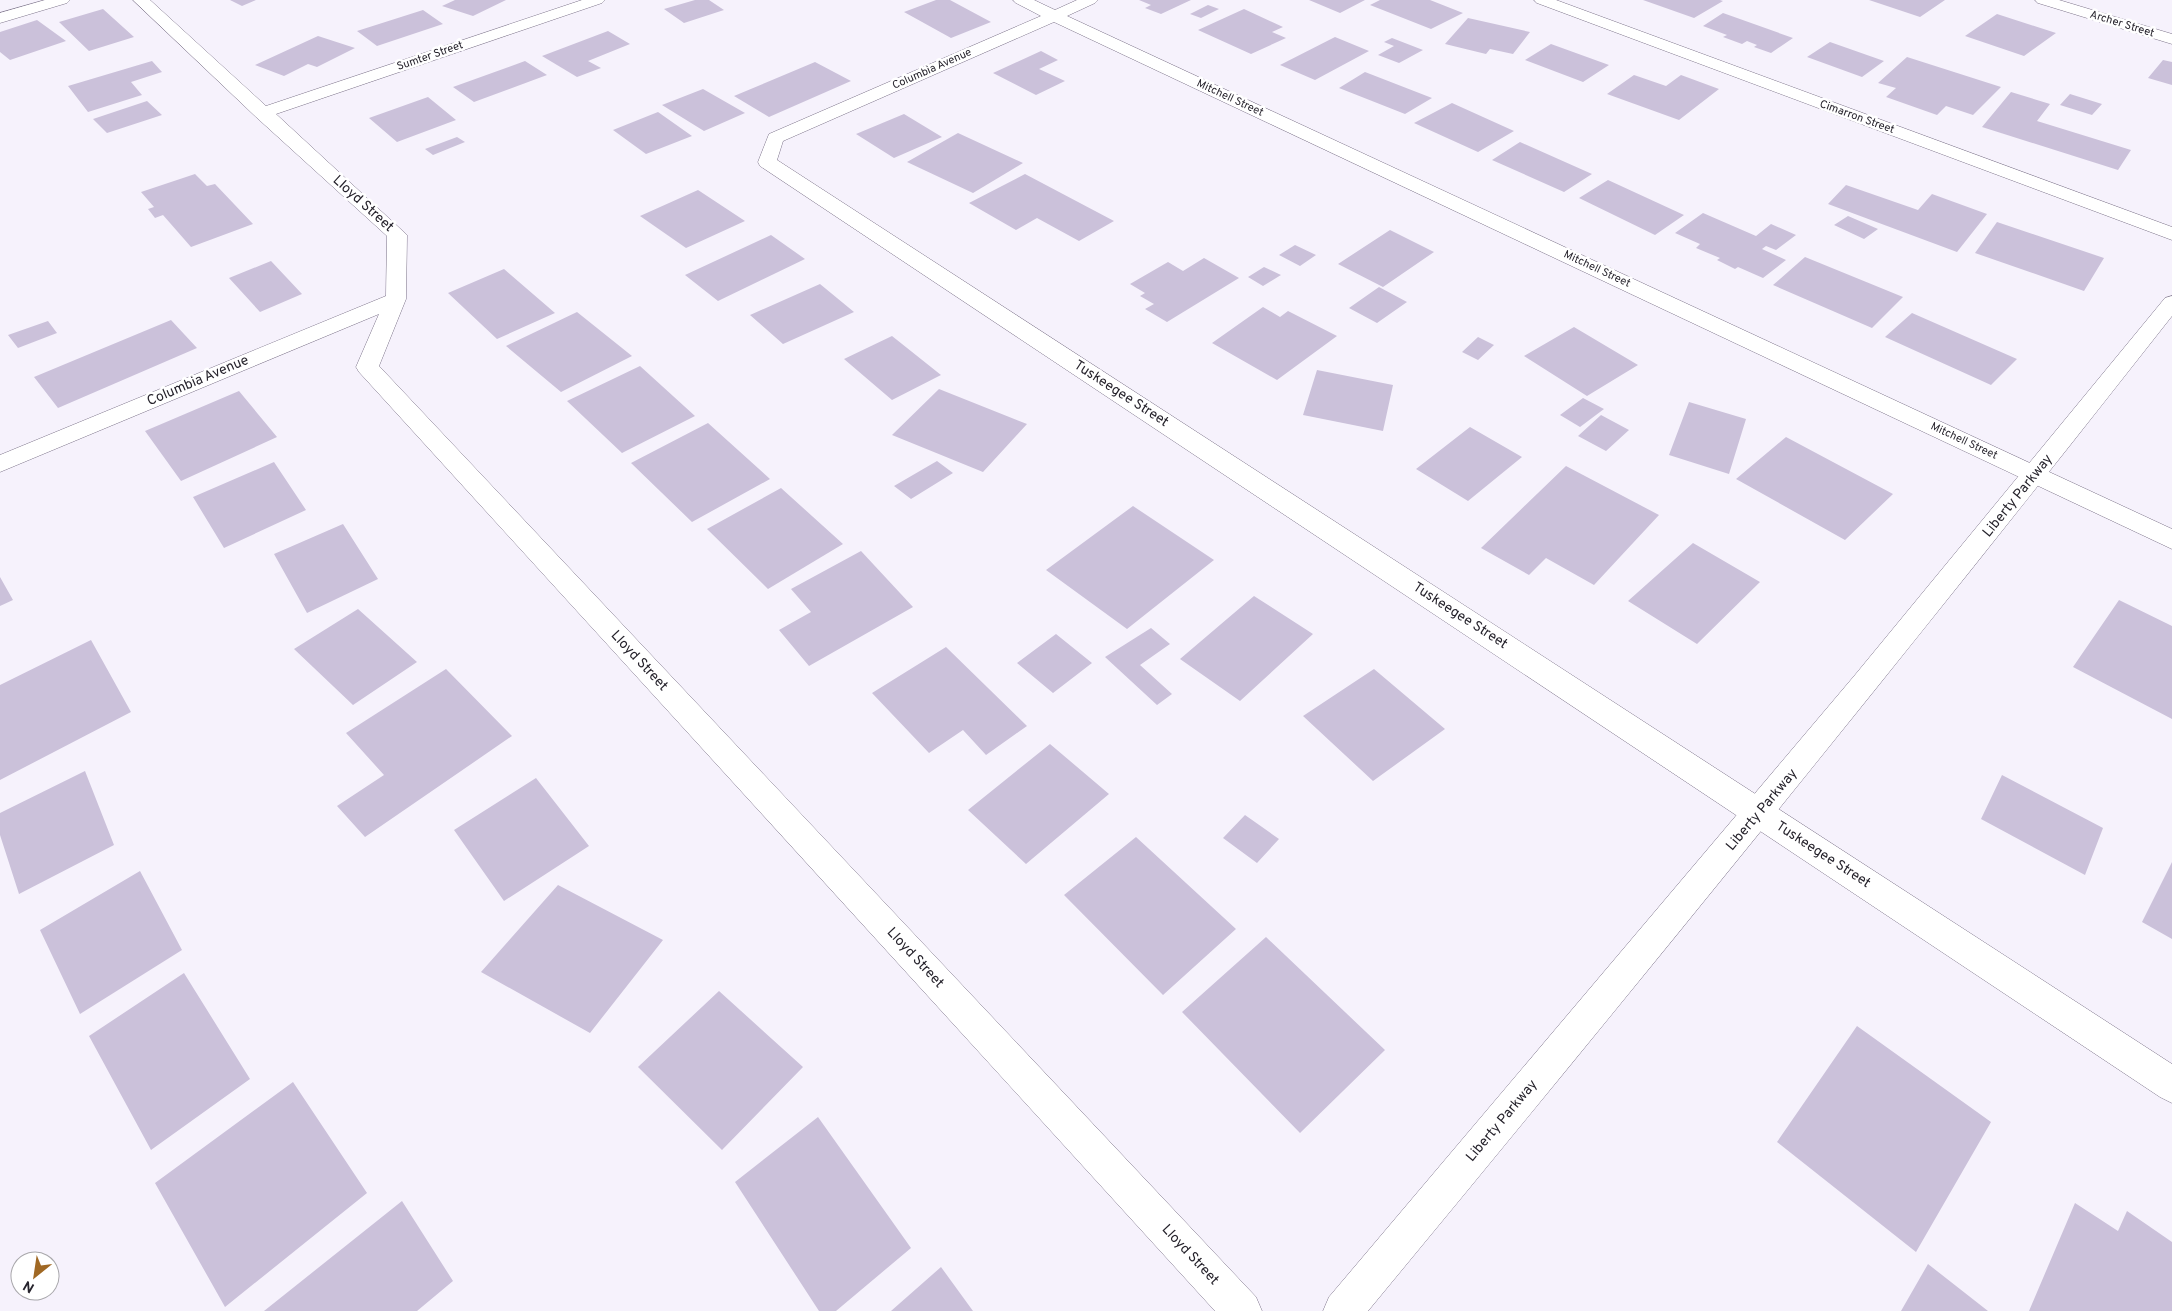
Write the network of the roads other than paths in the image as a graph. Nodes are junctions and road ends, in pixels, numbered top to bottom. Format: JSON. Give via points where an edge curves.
{"nodes":[{"id":1,"x":62,"y":0,"type":"edge"},
{"id":2,"x":141,"y":0,"type":"edge"},
{"id":3,"x":597,"y":0,"type":"edge"},
{"id":4,"x":1021,"y":0,"type":"edge"},
{"id":5,"x":1090,"y":0,"type":"edge"},
{"id":6,"x":1542,"y":0,"type":"edge"},
{"id":7,"x":2043,"y":0,"type":"edge"},
{"id":8,"x":1054,"y":15,"type":"junction"},
{"id":9,"x":0,"y":18,"type":"edge"},
{"id":10,"x":2172,"y":39,"type":"edge"},
{"id":11,"x":262,"y":113,"type":"junction"},
{"id":12,"x":775,"y":138,"type":"joint"},
{"id":13,"x":2172,"y":234,"type":"edge"},
{"id":14,"x":396,"y":299,"type":"junction"},
{"id":15,"x":2172,"y":302,"type":"edge"},
{"id":16,"x":0,"y":464,"type":"edge"},
{"id":17,"x":2036,"y":474,"type":"junction"},
{"id":18,"x":2172,"y":540,"type":"edge"},
{"id":19,"x":1760,"y":813,"type":"junction"},
{"id":20,"x":2172,"y":1085,"type":"edge"},
{"id":21,"x":1242,"y":1311,"type":"edge"},
{"id":22,"x":1343,"y":1311,"type":"edge"}],
"edges":[{"from":1,"to":9,"type":"street"},
{"from":2,"to":11,"type":"street","name":"Lloyd Street"},
{"from":3,"to":11,"type":"street","name":"Sumter Street"},
{"from":4,"to":8,"type":"street","name":"Mitchell Street"},
{"from":5,"to":8,"type":"street","name":"Columbia Avenue"},
{"from":6,"to":13,"type":"street","name":"Cimarron Street"},
{"from":7,"to":10,"type":"street","name":"Archer Street"},
{"from":8,"to":12,"type":"street","name":"Columbia Avenue"},
{"from":8,"to":17,"type":"street","name":"Mitchell Street"},
{"from":11,"to":14,"type":"street","name":"Lloyd Street","via":[[397,235]]},
{"from":12,"to":19,"type":"street","name":"Tuskeegee Street","via":[[767,162]]},
{"from":14,"to":16,"type":"street","name":"Columbia Avenue"},
{"from":14,"to":21,"type":"street","name":"Lloyd Street","via":[[366,367]]},
{"from":15,"to":17,"type":"street","name":"Liberty Parkway"},
{"from":17,"to":18,"type":"street","name":"Mitchell Street"},
{"from":17,"to":19,"type":"street","name":"Liberty Parkway"},
{"from":19,"to":20,"type":"street","name":"Tuskeegee Street"},
{"from":19,"to":22,"type":"street","name":"Liberty Parkway"}]}
